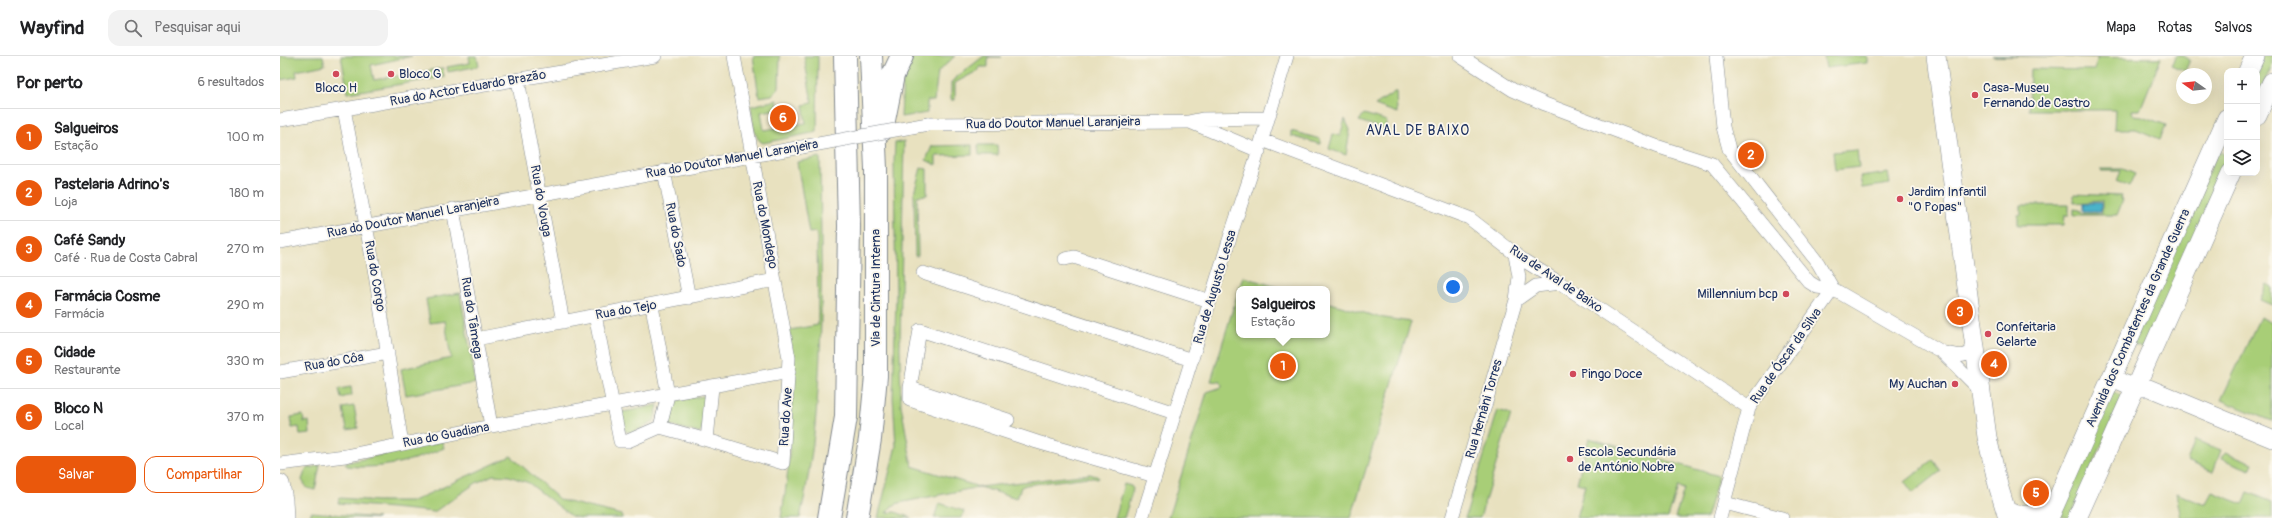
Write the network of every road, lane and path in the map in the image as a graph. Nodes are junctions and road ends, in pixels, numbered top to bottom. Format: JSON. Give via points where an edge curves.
{"nodes":[{"id":1,"x":656,"y":56,"type":"edge"},
{"id":2,"x":734,"y":56,"type":"edge"},
{"id":3,"x":845,"y":56,"type":"edge"},
{"id":4,"x":871,"y":56,"type":"edge"},
{"id":5,"x":902,"y":56,"type":"edge"},
{"id":6,"x":1287,"y":56,"type":"edge"},
{"id":7,"x":1460,"y":56,"type":"edge"},
{"id":8,"x":1716,"y":56,"type":"edge"},
{"id":9,"x":1936,"y":56,"type":"edge"},
{"id":10,"x":2255,"y":56,"type":"edge"},
{"id":11,"x":2249,"y":68,"type":"edge"},
{"id":12,"x":518,"y":80,"type":"junction"},
{"id":13,"x":2272,"y":82,"type":"edge"},
{"id":14,"x":2260,"y":108,"type":"edge"},
{"id":15,"x":344,"y":109,"type":"junction"},
{"id":16,"x":1267,"y":118,"type":"junction"},
{"id":17,"x":280,"y":120,"type":"edge"},
{"id":18,"x":1188,"y":122,"type":"junction"},
{"id":19,"x":2224,"y":134,"type":"edge"},
{"id":20,"x":2222,"y":144,"type":"edge"},
{"id":21,"x":1261,"y":145,"type":"junction"},
{"id":22,"x":1729,"y":150,"type":"junction"},
{"id":23,"x":752,"y":156,"type":"junction"},
{"id":24,"x":1712,"y":164,"type":"junction"},
{"id":25,"x":876,"y":169,"type":"junction"},
{"id":26,"x":664,"y":171,"type":"junction"},
{"id":27,"x":2230,"y":176,"type":"edge"},
{"id":28,"x":540,"y":193,"type":"junction"},
{"id":29,"x":453,"y":209,"type":"junction"},
{"id":30,"x":365,"y":225,"type":"junction"},
{"id":31,"x":280,"y":242,"type":"edge"},
{"id":32,"x":1515,"y":254,"type":"junction"},
{"id":33,"x":1065,"y":258,"type":"dead end"},
{"id":34,"x":923,"y":273,"type":"dead end"},
{"id":35,"x":775,"y":280,"type":"junction"},
{"id":36,"x":1560,"y":283,"type":"junction"},
{"id":37,"x":1832,"y":289,"type":"junction"},
{"id":38,"x":689,"y":298,"type":"junction"},
{"id":39,"x":1516,"y":300,"type":"junction"},
{"id":40,"x":1210,"y":301,"type":"junction"},
{"id":41,"x":652,"y":306,"type":"junction"},
{"id":42,"x":595,"y":315,"type":"junction"},
{"id":43,"x":563,"y":322,"type":"junction"},
{"id":44,"x":476,"y":339,"type":"junction"},
{"id":45,"x":1975,"y":349,"type":"junction"},
{"id":46,"x":1942,"y":352,"type":"junction"},
{"id":47,"x":388,"y":353,"type":"junction"},
{"id":48,"x":1192,"y":360,"type":"junction"},
{"id":49,"x":280,"y":372,"type":"edge"},
{"id":50,"x":789,"y":372,"type":"junction"},
{"id":51,"x":2112,"y":378,"type":"junction"},
{"id":52,"x":712,"y":387,"type":"junction"},
{"id":53,"x":910,"y":388,"type":"junction"},
{"id":54,"x":2135,"y":388,"type":"junction"},
{"id":55,"x":1979,"y":389,"type":"junction"},
{"id":56,"x":668,"y":395,"type":"junction"},
{"id":57,"x":613,"y":405,"type":"junction"},
{"id":58,"x":1749,"y":408,"type":"junction"},
{"id":59,"x":1175,"y":413,"type":"junction"},
{"id":60,"x":1008,"y":420,"type":"dead end"},
{"id":61,"x":491,"y":426,"type":"junction"},
{"id":62,"x":660,"y":426,"type":"junction"},
{"id":63,"x":2272,"y":439,"type":"edge"},
{"id":64,"x":707,"y":440,"type":"junction"},
{"id":65,"x":402,"y":444,"type":"junction"},
{"id":66,"x":280,"y":464,"type":"edge"},
{"id":67,"x":1155,"y":476,"type":"junction"},
{"id":68,"x":280,"y":484,"type":"edge"},
{"id":69,"x":1725,"y":503,"type":"junction"},
{"id":70,"x":2007,"y":515,"type":"edge"},
{"id":71,"x":2050,"y":515,"type":"edge"},
{"id":72,"x":284,"y":518,"type":"edge"},
{"id":73,"x":829,"y":518,"type":"edge"},
{"id":74,"x":857,"y":518,"type":"edge"},
{"id":75,"x":1142,"y":518,"type":"edge"},
{"id":76,"x":1452,"y":518,"type":"edge"},
{"id":77,"x":1720,"y":518,"type":"edge"},
{"id":78,"x":1782,"y":518,"type":"edge"},
{"id":79,"x":2077,"y":518,"type":"edge"}],
"edges":[{"from":1,"to":12,"type":"street","name":"Rua do Actor Eduardo Brazão"},
{"from":2,"to":23,"type":"street","name":"Rua do Mondego"},
{"from":3,"to":73,"type":"highway","name":"Via de Cintura Interna","via":[[849,226],[846,417]]},
{"from":4,"to":25,"type":"highway","name":"Via de Cintura Interna"},
{"from":5,"to":25,"type":"highway","via":[[893,75],[888,96]]},
{"from":6,"to":16,"type":"street","name":"Rua de Augusto Lessa"},
{"from":7,"to":24,"type":"street","via":[[1513,90],[1545,104]]},
{"from":8,"to":22,"type":"street","via":[[1723,127]]},
{"from":9,"to":45,"type":"main road"},
{"from":10,"to":11,"type":"main road"},
{"from":12,"to":15,"type":"street","name":"Rua do Actor Eduardo Brazão"},
{"from":12,"to":28,"type":"street","name":"Rua do Vouga"},
{"from":13,"to":14,"type":"main road"},
{"from":15,"to":17,"type":"street","name":"Rua do Actor Eduardo Brazão"},
{"from":15,"to":30,"type":"street","name":"Rua do Corgo"},
{"from":16,"to":18,"type":"street","name":"Rua do Doutor Manuel Laranjeira","via":[[1202,119]]},
{"from":16,"to":21,"type":"street","name":"Rua de Augusto Lessa"},
{"from":18,"to":21,"type":"street","name":"Rua do Doutor Manuel Laranjeira"},
{"from":18,"to":23,"type":"street","name":"Rua do Doutor Manuel Laranjeira","bridge":true,"via":[[928,124]]},
{"from":19,"to":20,"type":"main road","name":"Avenida dos Combatentes da Grande Guerra"},
{"from":20,"to":51,"type":"main road","name":"Avenida dos Combatentes da Grande Guerra"},
{"from":21,"to":32,"type":"street","name":"Rua de Aval de Baixo","via":[[1469,218]]},
{"from":21,"to":40,"type":"street","name":"Rua de Augusto Lessa"},
{"from":22,"to":24,"type":"street"},
{"from":22,"to":37,"type":"street","via":[[1818,263]]},
{"from":23,"to":26,"type":"street","name":"Rua do Doutor Manuel Laranjeira"},
{"from":23,"to":35,"type":"street","name":"Rua do Mondego"},
{"from":24,"to":37,"type":"street","via":[[1801,275],[1817,287]]},
{"from":25,"to":74,"type":"highway","name":"Via de Cintura Interna","via":[[876,376],[870,439]]},
{"from":26,"to":28,"type":"street","name":"Rua do Doutor Manuel Laranjeira"},
{"from":26,"to":38,"type":"street","name":"Rua do Sado"},
{"from":27,"to":54,"type":"main road","name":"Avenida dos Combatentes da Grande Guerra"},
{"from":28,"to":29,"type":"street","name":"Rua do Doutor Manuel Laranjeira"},
{"from":28,"to":43,"type":"street","name":"Rua do Vouga"},
{"from":29,"to":30,"type":"street","name":"Rua do Doutor Manuel Laranjeira"},
{"from":29,"to":44,"type":"street","name":"Rua do Tâmega"},
{"from":30,"to":31,"type":"street","name":"Rua do Doutor Manuel Laranjeira"},
{"from":30,"to":47,"type":"street","name":"Rua do Corgo"},
{"from":32,"to":36,"type":"street","name":"Rua de Aval de Baixo"},
{"from":32,"to":39,"type":"street","name":"Rua Hernâni Torres","via":[[1519,277]]},
{"from":33,"to":40,"type":"street","via":[[1074,257]]},
{"from":34,"to":48,"type":"street"},
{"from":35,"to":38,"type":"street","name":"Rua do Tejo"},
{"from":35,"to":50,"type":"street","name":"Rua do Mondego","via":[[789,358]]},
{"from":36,"to":39,"type":"street","via":[[1536,286]]},
{"from":36,"to":58,"type":"street","name":"Rua de Aval de Baixo"},
{"from":37,"to":46,"type":"street"},
{"from":37,"to":58,"type":"street","name":"Rua de Óscar da Silva"},
{"from":38,"to":41,"type":"street","name":"Rua do Tejo"},
{"from":39,"to":76,"type":"street","name":"Rua Hernâni Torres"},
{"from":40,"to":48,"type":"street","name":"Rua de Augusto Lessa"},
{"from":41,"to":42,"type":"street","name":"Rua do Tejo"},
{"from":41,"to":56,"type":"street"},
{"from":42,"to":43,"type":"street","name":"Rua do Tejo"},
{"from":42,"to":57,"type":"street"},
{"from":43,"to":44,"type":"street","name":"Rua do Tejo"},
{"from":44,"to":61,"type":"street","name":"Rua do Tâmega"},
{"from":45,"to":46,"type":"street","via":[[1968,356],[1960,357]]},
{"from":45,"to":55,"type":"main road"},
{"from":46,"to":55,"type":"street"},
{"from":47,"to":49,"type":"street","name":"Rua do Côa"},
{"from":47,"to":65,"type":"street","name":"Rua do Corgo"},
{"from":48,"to":59,"type":"street","name":"Rua de Augusto Lessa"},
{"from":50,"to":52,"type":"street","name":"Rua do Guadiana"},
{"from":50,"to":64,"type":"street","name":"Rua do Ave","via":[[783,463]]},
{"from":51,"to":54,"type":"street"},
{"from":51,"to":71,"type":"main road","name":"Avenida dos Combatentes da Grande Guerra"},
{"from":52,"to":56,"type":"street","name":"Rua do Guadiana"},
{"from":52,"to":64,"type":"street"},
{"from":53,"to":59,"type":"street","via":[[920,330],[1033,372]]},
{"from":53,"to":60,"type":"street"},
{"from":53,"to":67,"type":"street","via":[[910,400],[1037,442]]},
{"from":54,"to":63,"type":"street","via":[[2149,388]]},
{"from":54,"to":79,"type":"main road","name":"Avenida dos Combatentes da Grande Guerra"},
{"from":55,"to":70,"type":"main road","via":[[1987,437]]},
{"from":56,"to":57,"type":"street","name":"Rua do Guadiana"},
{"from":56,"to":62,"type":"street"},
{"from":57,"to":61,"type":"street","name":"Rua do Guadiana"},
{"from":57,"to":62,"type":"street","via":[[620,441]]},
{"from":58,"to":69,"type":"street","name":"Rua de Óscar da Silva"},
{"from":59,"to":67,"type":"street","name":"Rua de Augusto Lessa"},
{"from":61,"to":65,"type":"street","name":"Rua do Guadiana"},
{"from":62,"to":64,"type":"street"},
{"from":65,"to":66,"type":"street","name":"Rua do Guadiana","via":[[345,456]]},
{"from":67,"to":75,"type":"street","name":"Rua de Augusto Lessa"},
{"from":68,"to":72,"type":"main road"},
{"from":69,"to":77,"type":"street","name":"Rua de Óscar da Silva"},
{"from":69,"to":78,"type":"street"},
{"from":70,"to":71,"type":"main road"}]}
